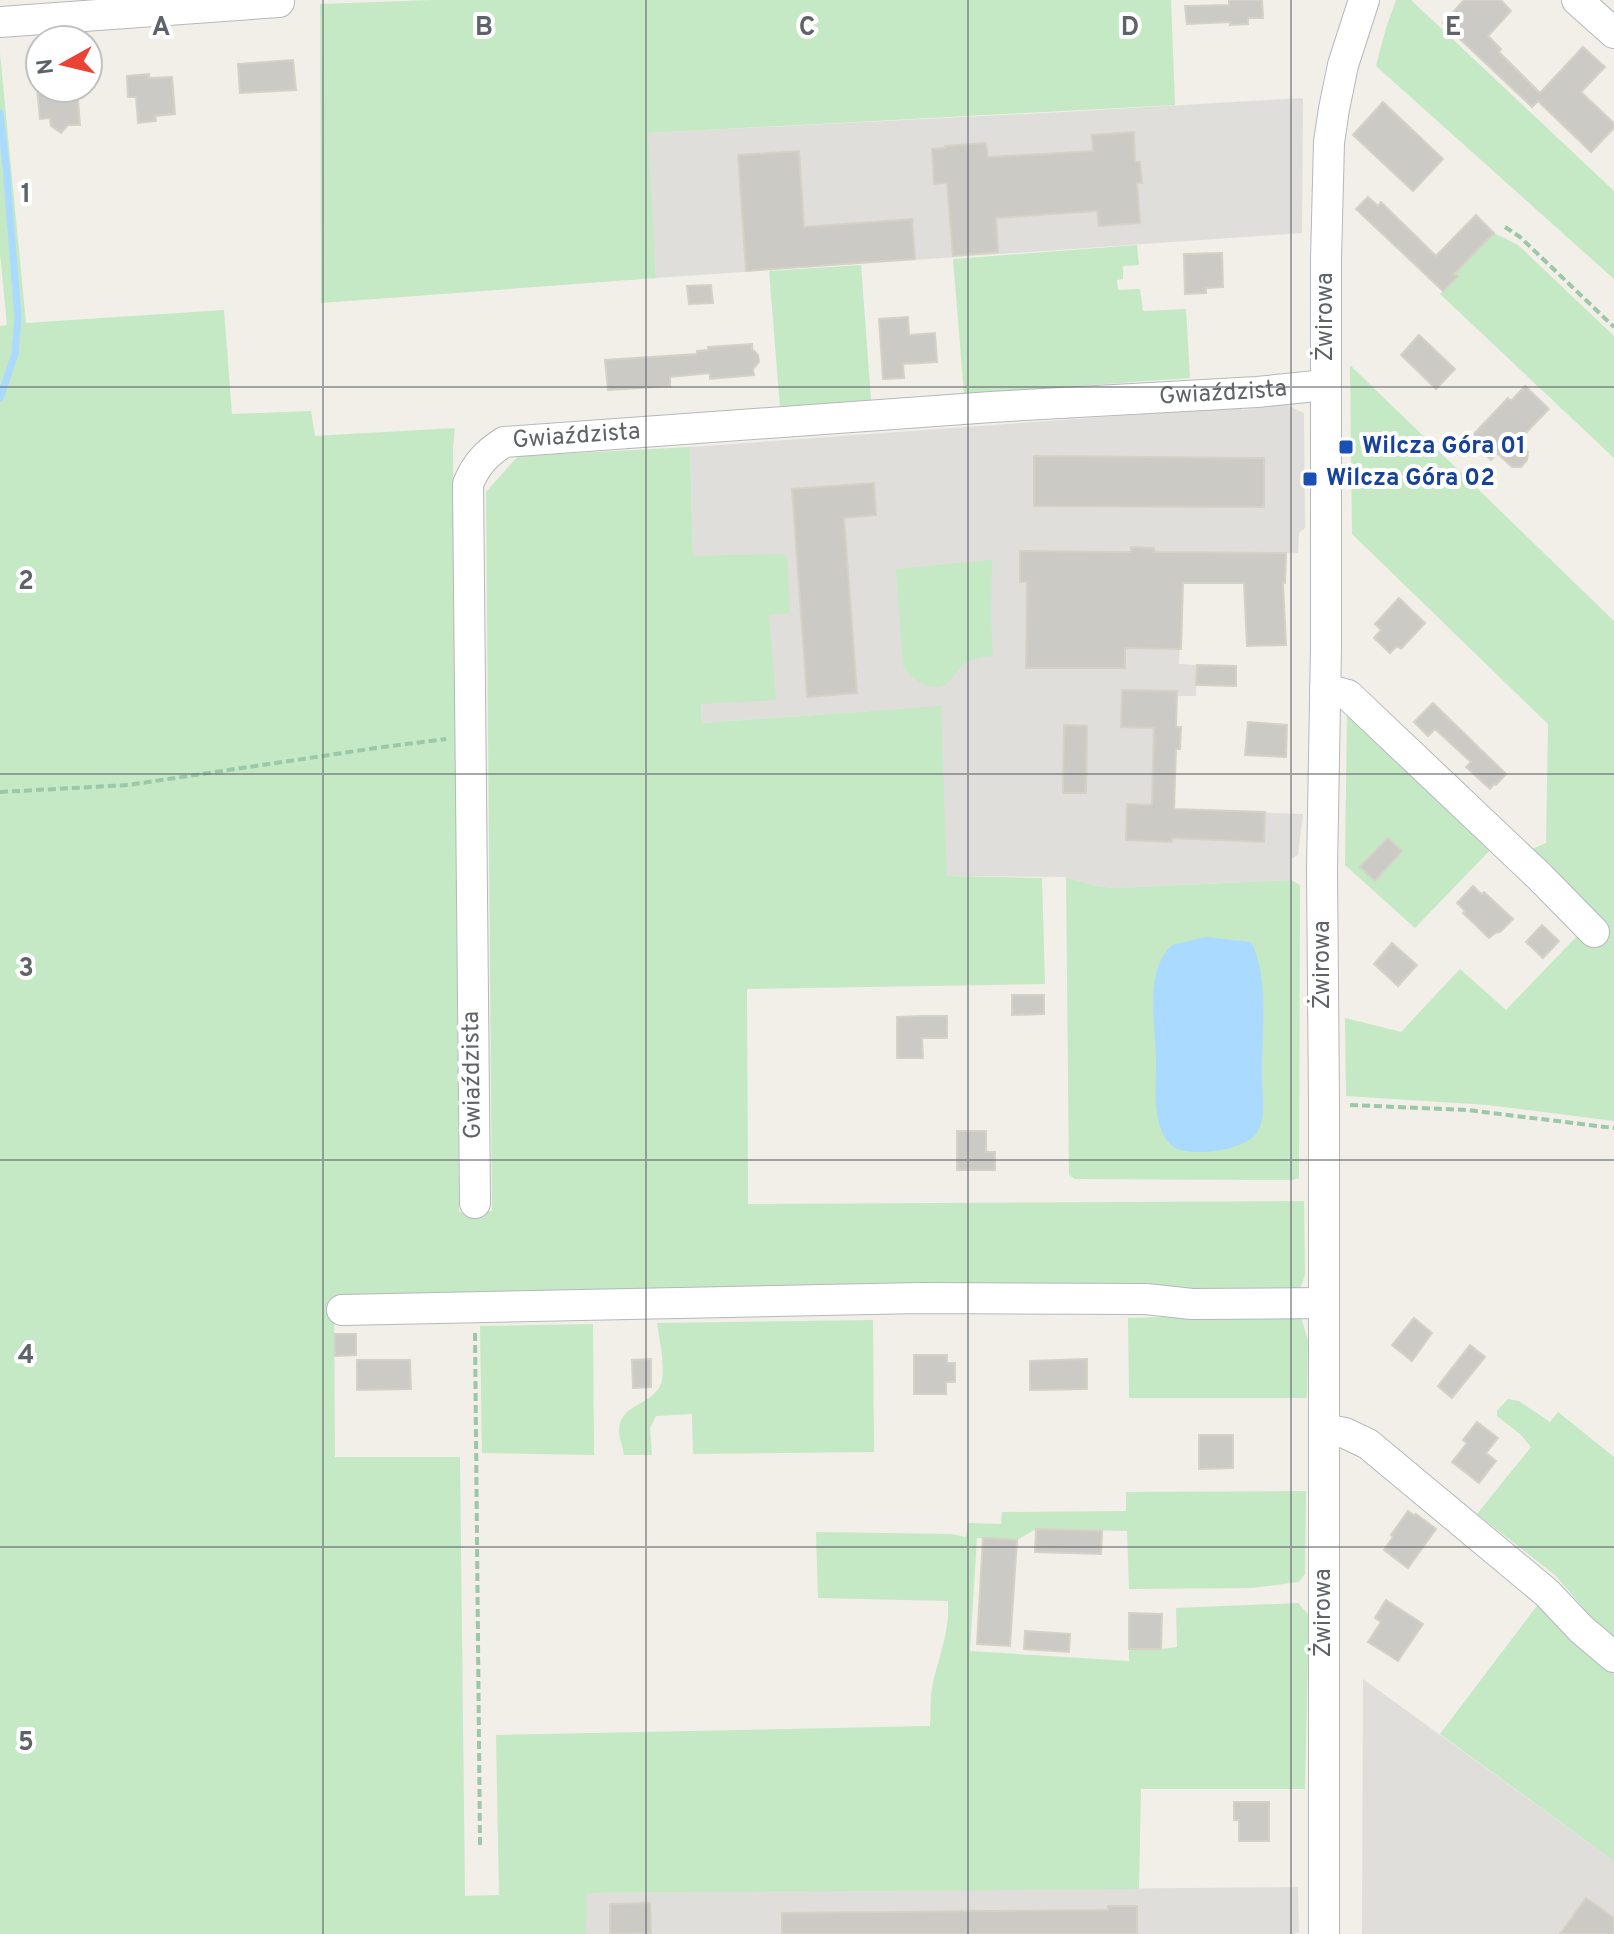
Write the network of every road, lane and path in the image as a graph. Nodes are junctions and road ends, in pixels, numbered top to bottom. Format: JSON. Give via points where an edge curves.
{"nodes":[{"id":1,"x":1364,"y":0,"type":"edge"},
{"id":2,"x":1577,"y":0,"type":"edge"},
{"id":3,"x":279,"y":2,"type":"dead end"},
{"id":4,"x":0,"y":22,"type":"edge"},
{"id":5,"x":1614,"y":33,"type":"edge"},
{"id":6,"x":1505,"y":227,"type":"dead end"},
{"id":7,"x":1614,"y":327,"type":"edge"},
{"id":8,"x":1326,"y":385,"type":"junction"},
{"id":9,"x":1325,"y":689,"type":"junction"},
{"id":10,"x":470,"y":736,"type":"junction"},
{"id":11,"x":0,"y":792,"type":"edge"},
{"id":12,"x":1594,"y":932,"type":"dead end"},
{"id":13,"x":1324,"y":1104,"type":"junction"},
{"id":14,"x":1614,"y":1128,"type":"edge"},
{"id":15,"x":475,"y":1203,"type":"dead end"},
{"id":16,"x":1324,"y":1303,"type":"junction"},
{"id":17,"x":474,"y":1307,"type":"junction"},
{"id":18,"x":342,"y":1310,"type":"dead end"},
{"id":19,"x":1324,"y":1429,"type":"junction"},
{"id":20,"x":1614,"y":1657,"type":"edge"},
{"id":21,"x":480,"y":1846,"type":"dead end"},
{"id":22,"x":1324,"y":1934,"type":"edge"}],
"edges":[{"from":1,"to":8,"type":"street","name":"Żwirowa","via":[[1343,65],[1329,142]]},
{"from":2,"to":5,"type":"street"},
{"from":3,"to":4,"type":"street"},
{"from":6,"to":7,"type":"path"},
{"from":8,"to":9,"type":"street","name":"Żwirowa"},
{"from":8,"to":10,"type":"street","name":"Gwiaździsta","via":[[504,442],[487,453],[468,484]]},
{"from":9,"to":12,"type":"street","via":[[1348,695]]},
{"from":9,"to":13,"type":"street","name":"Żwirowa"},
{"from":10,"to":11,"type":"path","via":[[128,785]]},
{"from":10,"to":15,"type":"street","name":"Gwiaździsta"},
{"from":13,"to":14,"type":"path","via":[[1467,1110]]},
{"from":13,"to":16,"type":"street","name":"Żwirowa"},
{"from":16,"to":17,"type":"street","via":[[920,1298]]},
{"from":16,"to":19,"type":"street","name":"Żwirowa"},
{"from":17,"to":18,"type":"street"},
{"from":17,"to":21,"type":"path"},
{"from":19,"to":20,"type":"street","via":[[1368,1444],[1547,1593]]},
{"from":19,"to":22,"type":"street","name":"Żwirowa"}]}
